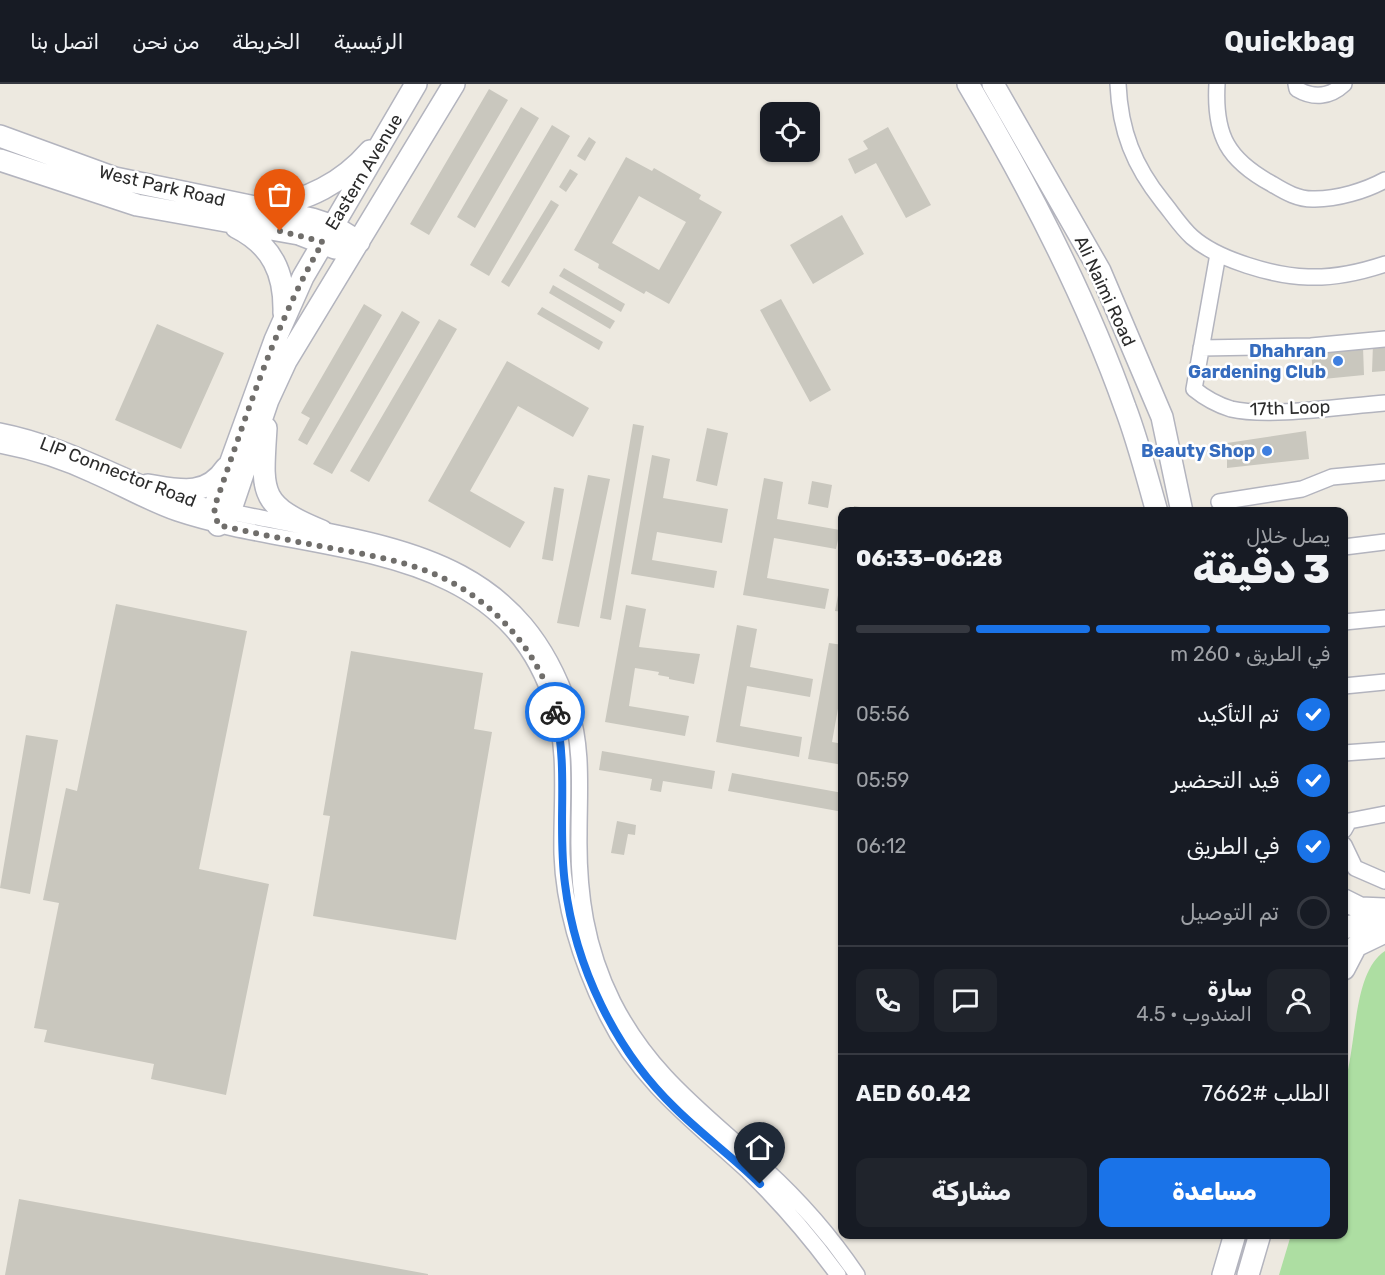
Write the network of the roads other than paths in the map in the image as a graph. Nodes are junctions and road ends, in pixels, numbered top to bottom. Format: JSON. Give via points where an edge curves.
{"nodes":[{"id":1,"x":416,"y":84,"type":"edge"},
{"id":2,"x":454,"y":84,"type":"edge"},
{"id":3,"x":968,"y":84,"type":"edge"},
{"id":4,"x":993,"y":84,"type":"edge"},
{"id":5,"x":1118,"y":84,"type":"edge"},
{"id":6,"x":1217,"y":84,"type":"edge"},
{"id":7,"x":1296,"y":84,"type":"edge"},
{"id":8,"x":1344,"y":84,"type":"edge"},
{"id":9,"x":393,"y":123,"type":"junction"},
{"id":10,"x":0,"y":136,"type":"edge"},
{"id":11,"x":0,"y":160,"type":"edge"},
{"id":12,"x":1385,"y":180,"type":"edge"},
{"id":13,"x":226,"y":211,"type":"junction"},
{"id":14,"x":328,"y":234,"type":"junction"},
{"id":15,"x":355,"y":248,"type":"junction"},
{"id":16,"x":1218,"y":254,"type":"junction"},
{"id":17,"x":1385,"y":264,"type":"edge"},
{"id":18,"x":284,"y":317,"type":"junction"},
{"id":19,"x":1385,"y":339,"type":"edge"},
{"id":20,"x":1201,"y":348,"type":"junction"},
{"id":21,"x":268,"y":400,"type":"junction"},
{"id":22,"x":1385,"y":403,"type":"edge"},
{"id":23,"x":0,"y":431,"type":"edge"},
{"id":24,"x":0,"y":445,"type":"edge"},
{"id":25,"x":231,"y":460,"type":"junction"},
{"id":26,"x":1385,"y":472,"type":"edge"},
{"id":27,"x":148,"y":485,"type":"junction"},
{"id":28,"x":1219,"y":502,"type":"dead end"},
{"id":29,"x":1155,"y":507,"type":"edge"},
{"id":30,"x":1181,"y":507,"type":"edge"},
{"id":31,"x":220,"y":515,"type":"junction"},
{"id":32,"x":322,"y":531,"type":"junction"},
{"id":33,"x":1385,"y":542,"type":"edge"},
{"id":34,"x":1348,"y":547,"type":"edge"},
{"id":35,"x":1385,"y":618,"type":"edge"},
{"id":36,"x":1348,"y":622,"type":"edge"},
{"id":37,"x":1385,"y":682,"type":"edge"},
{"id":38,"x":1348,"y":686,"type":"edge"},
{"id":39,"x":1385,"y":750,"type":"edge"},
{"id":40,"x":1348,"y":753,"type":"edge"},
{"id":41,"x":1385,"y":814,"type":"edge"},
{"id":42,"x":1348,"y":823,"type":"edge"},
{"id":43,"x":1348,"y":853,"type":"edge"},
{"id":44,"x":1385,"y":881,"type":"edge"},
{"id":45,"x":1348,"y":902,"type":"edge"},
{"id":46,"x":1385,"y":909,"type":"edge"},
{"id":47,"x":1385,"y":917,"type":"edge"},
{"id":48,"x":1385,"y":926,"type":"edge"},
{"id":49,"x":1348,"y":927,"type":"edge"},
{"id":50,"x":1385,"y":932,"type":"edge"},
{"id":51,"x":1348,"y":934,"type":"edge"},
{"id":52,"x":1348,"y":961,"type":"edge"},
{"id":53,"x":1233,"y":1239,"type":"edge"},
{"id":54,"x":1234,"y":1239,"type":"edge"},
{"id":55,"x":1259,"y":1239,"type":"edge"},
{"id":56,"x":838,"y":1275,"type":"edge"},
{"id":57,"x":857,"y":1275,"type":"edge"},
{"id":58,"x":1215,"y":1275,"type":"edge"},
{"id":59,"x":1223,"y":1275,"type":"edge"},
{"id":60,"x":1248,"y":1275,"type":"edge"}],
"edges":[{"from":1,"to":9,"type":"main road","name":"Eastern Avenue"},
{"from":2,"to":15,"type":"main road","name":"Eastern Avenue"},
{"from":3,"to":29,"type":"main road","name":"Ali Naimi Road","via":[[1024,178],[1066,266],[1125,406]]},
{"from":4,"to":30,"type":"main road","name":"Ali Naimi Road","via":[[1100,271],[1162,417]]},
{"from":5,"to":16,"type":"street","via":[[1119,105],[1141,175],[1192,237]]},
{"from":6,"to":12,"type":"street","via":[[1225,145],[1246,170],[1294,196],[1314,199],[1369,189]]},
{"from":7,"to":8,"type":"street","via":[[1297,89],[1308,95],[1328,95]]},
{"from":9,"to":13,"type":"main road","via":[[366,155],[334,182],[277,203]]},
{"from":9,"to":14,"type":"main road","name":"Eastern Avenue"},
{"from":10,"to":13,"type":"main road","name":"West Park Road","via":[[115,178]]},
{"from":11,"to":13,"type":"main road","name":"West Park Road","via":[[137,205]]},
{"from":13,"to":14,"type":"main road","name":"West Park Road","via":[[312,219]]},
{"from":13,"to":18,"type":"main road","via":[[271,255],[285,294]]},
{"from":14,"to":15,"type":"main road","name":"West Park Road"},
{"from":14,"to":18,"type":"main road","name":"Eastern Avenue"},
{"from":15,"to":21,"type":"main road","name":"Eastern Avenue","via":[[286,361]]},
{"from":16,"to":17,"type":"street","via":[[1256,268],[1308,277],[1359,272]]},
{"from":16,"to":20,"type":"street","name":"17th Loop"},
{"from":18,"to":25,"type":"main road","name":"Eastern Avenue"},
{"from":19,"to":20,"type":"street","via":[[1311,346]]},
{"from":20,"to":22,"type":"street","name":"17th Loop","via":[[1194,389],[1232,409],[1269,412]]},
{"from":21,"to":31,"type":"main road","name":"Eastern Avenue"},
{"from":21,"to":32,"type":"main road","name":"Eastern Avenue","via":[[263,475],[269,498],[293,519]]},
{"from":23,"to":27,"type":"street","name":"LIP Connector Road","via":[[77,453]]},
{"from":24,"to":31,"type":"street","name":"LIP Connector Road","via":[[68,464],[175,512]]},
{"from":25,"to":27,"type":"main road","name":"Eastern Avenue","via":[[221,476],[205,487],[187,491]]},
{"from":25,"to":31,"type":"main road","name":"Eastern Avenue"},
{"from":26,"to":28,"type":"street","via":[[1332,477],[1302,489]]},
{"from":27,"to":31,"type":"street","name":"LIP Connector Road"},
{"from":31,"to":32,"type":"street","name":"LIP Connector Road"},
{"from":31,"to":56,"type":"street","name":"LIP Connector Road","via":[[431,573],[478,599],[516,636],[542,675],[557,720],[563,765],[562,855],[569,911],[579,948],[609,1020],[673,1106],[775,1198]]},
{"from":32,"to":57,"type":"street","name":"LIP Connector Road","via":[[439,561],[486,588],[528,628],[544,652],[572,719],[580,779],[579,878],[584,920],[591,950],[614,1003],[632,1034],[679,1094],[769,1172]]},
{"from":33,"to":34,"type":"street"},
{"from":35,"to":36,"type":"street"},
{"from":37,"to":38,"type":"street"},
{"from":39,"to":40,"type":"street"},
{"from":41,"to":42,"type":"street"},
{"from":43,"to":44,"type":"street","via":[[1355,868]]},
{"from":45,"to":46,"type":"main road","via":[[1360,908]]},
{"from":47,"to":49,"type":"main road"},
{"from":48,"to":51,"type":"main road"},
{"from":50,"to":52,"type":"main road","via":[[1356,946]]},
{"from":53,"to":58,"type":"main road"},
{"from":54,"to":59,"type":"main road"},
{"from":55,"to":60,"type":"main road"}]}
